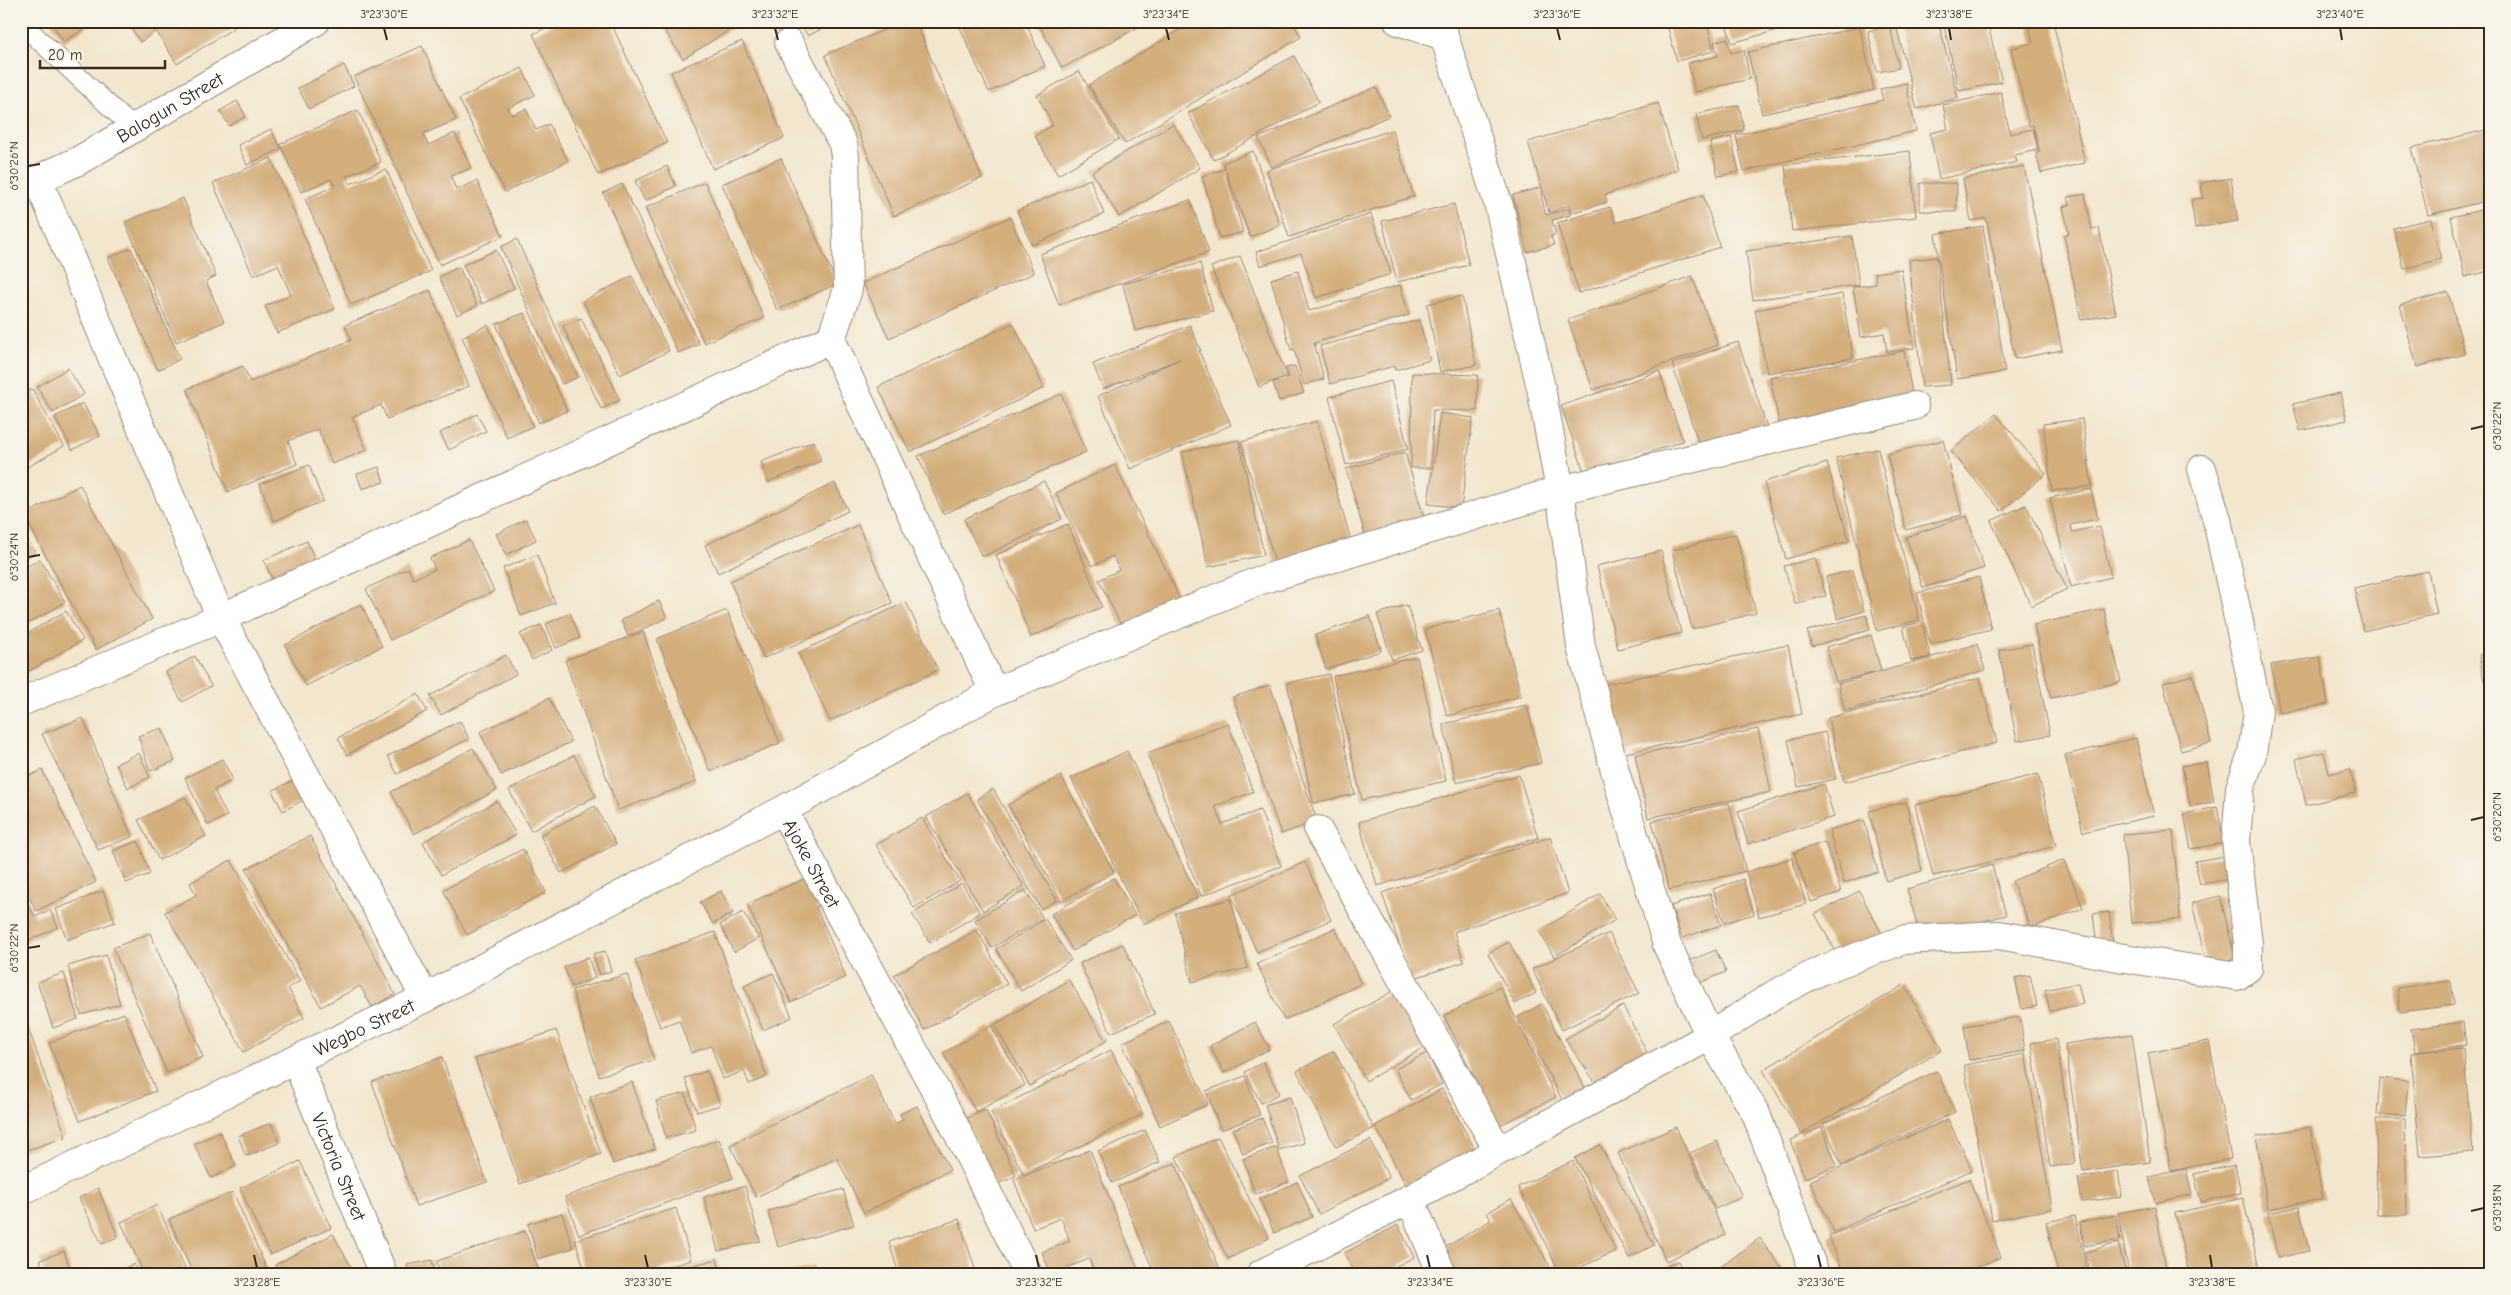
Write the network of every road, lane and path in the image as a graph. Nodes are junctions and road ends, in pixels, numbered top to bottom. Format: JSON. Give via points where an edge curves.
{"nodes":[{"id":1,"x":316,"y":21,"type":"edge"},
{"id":2,"x":1398,"y":21,"type":"edge"},
{"id":3,"x":21,"y":23,"type":"edge"},
{"id":4,"x":1443,"y":29,"type":"edge"},
{"id":5,"x":789,"y":42,"type":"dead end"},
{"id":6,"x":134,"y":129,"type":"junction"},
{"id":7,"x":30,"y":183,"type":"edge"},
{"id":8,"x":832,"y":339,"type":"junction"},
{"id":9,"x":1914,"y":406,"type":"dead end"},
{"id":10,"x":2202,"y":468,"type":"dead end"},
{"id":11,"x":1560,"y":490,"type":"junction"},
{"id":12,"x":221,"y":618,"type":"junction"},
{"id":13,"x":994,"y":692,"type":"junction"},
{"id":14,"x":21,"y":702,"type":"edge"},
{"id":15,"x":783,"y":810,"type":"junction"},
{"id":16,"x":1318,"y":830,"type":"dead end"},
{"id":17,"x":425,"y":998,"type":"junction"},
{"id":18,"x":1710,"y":1036,"type":"junction"},
{"id":19,"x":296,"y":1060,"type":"junction"},
{"id":20,"x":1498,"y":1150,"type":"junction"},
{"id":21,"x":21,"y":1191,"type":"edge"},
{"id":22,"x":1410,"y":1199,"type":"junction"},
{"id":23,"x":383,"y":1274,"type":"edge"},
{"id":24,"x":1028,"y":1274,"type":"edge"},
{"id":25,"x":1261,"y":1274,"type":"edge"},
{"id":26,"x":1442,"y":1274,"type":"edge"},
{"id":27,"x":1816,"y":1274,"type":"edge"}],
"edges":[{"from":1,"to":6,"type":"street","name":"Balogun Street"},
{"from":2,"to":4,"type":"street"},
{"from":3,"to":6,"type":"lane"},
{"from":4,"to":11,"type":"street","via":[[1500,206]]},
{"from":5,"to":8,"type":"street","via":[[843,144],[845,156],[848,289]]},
{"from":6,"to":7,"type":"street","name":"Balogun Street","via":[[78,161]]},
{"from":7,"to":12,"type":"street","name":"Wegbo Street"},
{"from":8,"to":12,"type":"street"},
{"from":8,"to":13,"type":"street"},
{"from":9,"to":11,"type":"street"},
{"from":10,"to":18,"type":"street","via":[[2217,520],[2258,711],[2252,754],[2240,788],[2236,841],[2248,968],[2238,976],[1999,935],[1903,940],[1822,970],[1775,994]]},
{"from":11,"to":13,"type":"street","via":[[1258,581]]},
{"from":11,"to":18,"type":"street","via":[[1581,647],[1667,945]]},
{"from":12,"to":14,"type":"street"},
{"from":12,"to":17,"type":"street","name":"Wegbo Street"},
{"from":13,"to":15,"type":"street"},
{"from":15,"to":17,"type":"street","name":"Ajoke Street"},
{"from":15,"to":24,"type":"street","name":"Ajoke Street","via":[[949,1115]]},
{"from":16,"to":20,"type":"street"},
{"from":17,"to":19,"type":"street","name":"Wegbo Street"},
{"from":18,"to":20,"type":"street"},
{"from":18,"to":27,"type":"street","via":[[1756,1114]]},
{"from":19,"to":21,"type":"street","name":"Wegbo Street"},
{"from":19,"to":23,"type":"street","name":"Victoria Street"},
{"from":20,"to":22,"type":"street"},
{"from":22,"to":25,"type":"street"},
{"from":22,"to":26,"type":"street"}]}
